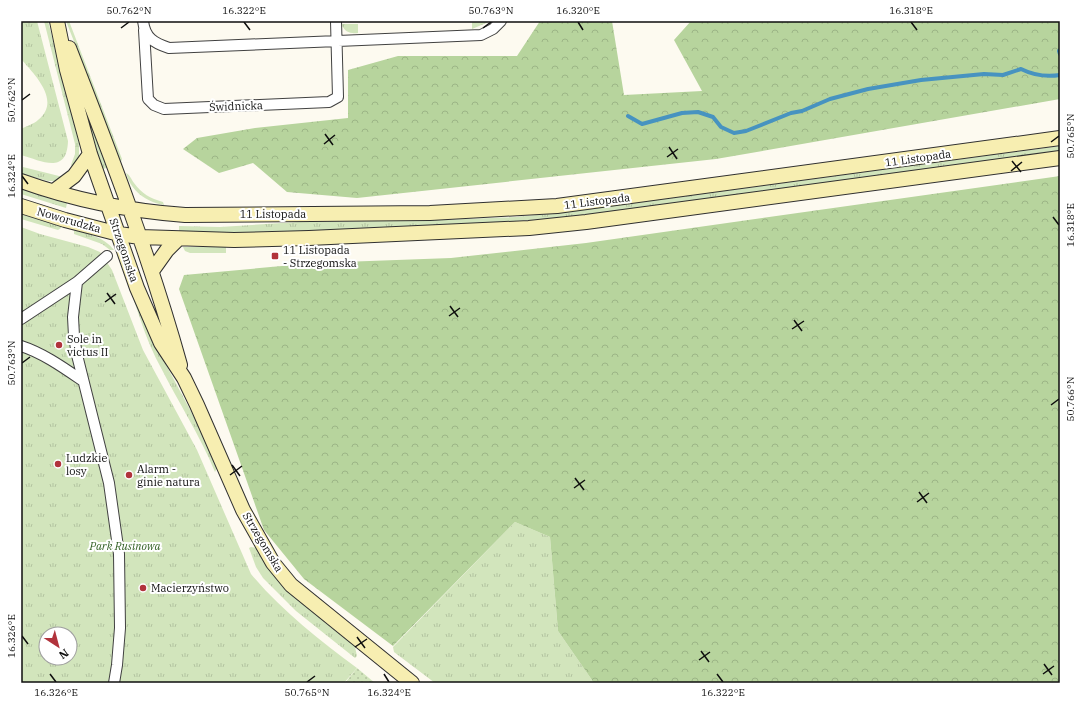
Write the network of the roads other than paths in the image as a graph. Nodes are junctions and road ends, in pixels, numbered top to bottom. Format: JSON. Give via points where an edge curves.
{"nodes":[{"id":1,"x":58,"y":21,"type":"edge"},
{"id":2,"x":336,"y":21,"type":"edge"},
{"id":3,"x":501,"y":21,"type":"edge"},
{"id":4,"x":144,"y":25,"type":"edge"},
{"id":5,"x":337,"y":41,"type":"junction"},
{"id":6,"x":1060,"y":138,"type":"edge"},
{"id":7,"x":90,"y":154,"type":"junction"},
{"id":8,"x":1060,"y":158,"type":"edge"},
{"id":9,"x":21,"y":181,"type":"edge"},
{"id":10,"x":54,"y":191,"type":"junction"},
{"id":11,"x":21,"y":206,"type":"edge"},
{"id":12,"x":109,"y":206,"type":"junction"},
{"id":13,"x":130,"y":210,"type":"junction"},
{"id":14,"x":119,"y":234,"type":"junction"},
{"id":15,"x":140,"y":237,"type":"junction"},
{"id":16,"x":178,"y":239,"type":"junction"},
{"id":17,"x":107,"y":256,"type":"dead end"},
{"id":18,"x":152,"y":271,"type":"junction"},
{"id":19,"x":77,"y":282,"type":"junction"},
{"id":20,"x":21,"y":319,"type":"edge"},
{"id":21,"x":21,"y":346,"type":"edge"},
{"id":22,"x":184,"y":378,"type":"junction"},
{"id":23,"x":84,"y":381,"type":"junction"},
{"id":24,"x":114,"y":683,"type":"edge"},
{"id":25,"x":412,"y":683,"type":"edge"}],
"edges":[{"from":1,"to":7,"type":"main road","via":[[67,70]]},
{"from":1,"to":13,"type":"main road"},
{"from":2,"to":5,"type":"street","name":"Świdnicka"},
{"from":3,"to":5,"type":"street","name":"Świdnicka","via":[[481,35]]},
{"from":4,"to":5,"type":"street","name":"Świdnicka","via":[[151,40],[169,48]]},
{"from":4,"to":5,"type":"street","name":"Świdnicka","via":[[148,99],[154,105],[164,108],[329,102],[338,98]]},
{"from":6,"to":13,"type":"main road","name":"11 Listopada","via":[[557,206],[430,213],[185,215]]},
{"from":7,"to":10,"type":"main road","via":[[74,176]]},
{"from":7,"to":12,"type":"main road"},
{"from":8,"to":16,"type":"main road","name":"11 Listopada","via":[[529,228],[310,238]]},
{"from":9,"to":10,"type":"main road"},
{"from":10,"to":12,"type":"main road"},
{"from":11,"to":14,"type":"main road","name":"Noworudzka"},
{"from":12,"to":13,"type":"main road"},
{"from":12,"to":14,"type":"main road","name":"Strzegomska"},
{"from":13,"to":15,"type":"main road"},
{"from":14,"to":15,"type":"main road","name":"Noworudzka"},
{"from":14,"to":22,"type":"main road","name":"Strzegomska","via":[[137,288],[161,343]]},
{"from":15,"to":16,"type":"main road","name":"11 Listopada"},
{"from":15,"to":18,"type":"main road","name":"Strzegomska"},
{"from":16,"to":18,"type":"main road"},
{"from":17,"to":19,"type":"street"},
{"from":18,"to":22,"type":"main road","name":"Strzegomska"},
{"from":19,"to":20,"type":"street"},
{"from":19,"to":23,"type":"street","via":[[73,317],[74,336]]},
{"from":21,"to":23,"type":"street"},
{"from":22,"to":25,"type":"main road","name":"Strzegomska","via":[[243,510],[273,563],[291,585]]},
{"from":23,"to":24,"type":"street","via":[[110,483],[119,554],[120,628]]}]}
